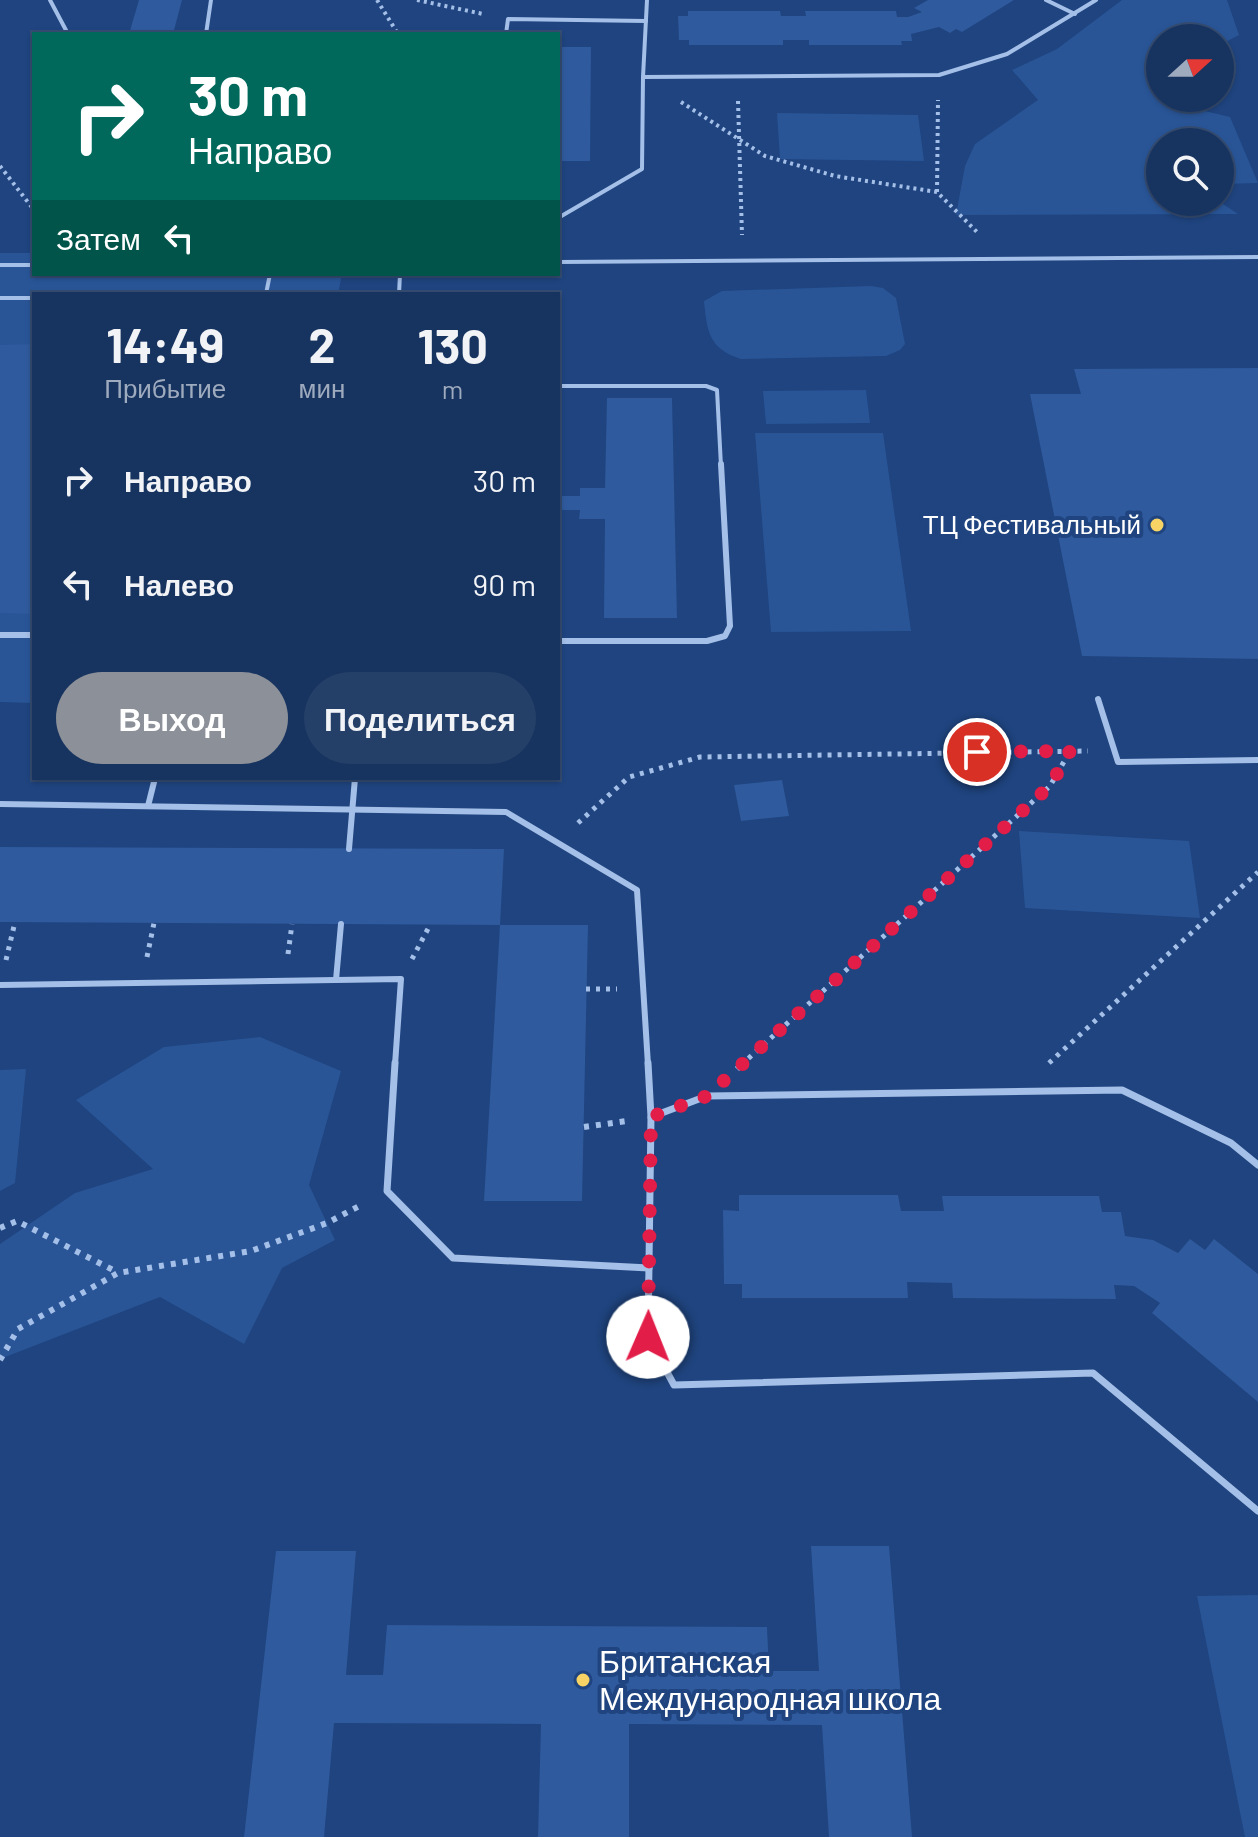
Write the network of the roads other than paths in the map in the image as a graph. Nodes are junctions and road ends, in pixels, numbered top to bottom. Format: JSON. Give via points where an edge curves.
{"nodes":[{"id":1,"x":50,"y":0,"type":"edge"},
{"id":2,"x":211,"y":0,"type":"edge"},
{"id":3,"x":647,"y":0,"type":"edge"},
{"id":4,"x":1046,"y":0,"type":"edge"},
{"id":5,"x":1096,"y":0,"type":"edge"},
{"id":6,"x":1075,"y":14,"type":"junction"},
{"id":7,"x":646,"y":21,"type":"junction"},
{"id":8,"x":67,"y":32,"type":"edge"},
{"id":9,"x":206,"y":32,"type":"edge"},
{"id":10,"x":506,"y":32,"type":"edge"},
{"id":11,"x":643,"y":77,"type":"junction"},
{"id":12,"x":560,"y":217,"type":"edge"},
{"id":13,"x":1258,"y":257,"type":"edge"},
{"id":14,"x":560,"y":262,"type":"edge"},
{"id":15,"x":0,"y":265,"type":"edge"},
{"id":16,"x":32,"y":265,"type":"edge"},
{"id":17,"x":0,"y":298,"type":"edge"},
{"id":18,"x":32,"y":298,"type":"edge"},
{"id":19,"x":560,"y":386,"type":"edge"},
{"id":20,"x":0,"y":635,"type":"edge"},
{"id":21,"x":32,"y":635,"type":"edge"},
{"id":22,"x":560,"y":641,"type":"edge"},
{"id":23,"x":1098,"y":699,"type":"dead end"},
{"id":24,"x":1258,"y":760,"type":"edge"},
{"id":25,"x":154,"y":780,"type":"edge"},
{"id":26,"x":355,"y":780,"type":"edge"},
{"id":27,"x":0,"y":804,"type":"edge"},
{"id":28,"x":148,"y":806,"type":"junction"},
{"id":29,"x":353,"y":810,"type":"junction"},
{"id":30,"x":349,"y":849,"type":"dead end"},
{"id":31,"x":341,"y":924,"type":"dead end"},
{"id":32,"x":336,"y":980,"type":"junction"},
{"id":33,"x":0,"y":985,"type":"edge"},
{"id":34,"x":651,"y":1117,"type":"junction"},
{"id":35,"x":1258,"y":1165,"type":"edge"},
{"id":36,"x":649,"y":1268,"type":"junction"},
{"id":37,"x":1258,"y":1511,"type":"edge"}],
"edges":[{"from":1,"to":8,"type":"lane"},
{"from":2,"to":9,"type":"lane"},
{"from":3,"to":7,"type":"lane"},
{"from":4,"to":6,"type":"lane"},
{"from":5,"to":6,"type":"lane"},
{"from":6,"to":11,"type":"lane","via":[[1007,54],[939,75]]},
{"from":7,"to":10,"type":"lane","via":[[508,19]]},
{"from":7,"to":11,"type":"lane"},
{"from":11,"to":12,"type":"lane","via":[[642,169]]},
{"from":13,"to":14,"type":"lane"},
{"from":15,"to":16,"type":"lane"},
{"from":17,"to":18,"type":"lane"},
{"from":19,"to":22,"type":"lane","via":[[717,390],[730,626],[725,636],[707,641]]},
{"from":20,"to":21,"type":"lane"},
{"from":23,"to":24,"type":"lane","via":[[1118,762]]},
{"from":25,"to":28,"type":"lane"},
{"from":26,"to":29,"type":"lane"},
{"from":27,"to":28,"type":"lane"},
{"from":28,"to":29,"type":"lane"},
{"from":29,"to":30,"type":"lane"},
{"from":29,"to":34,"type":"lane","via":[[506,812],[637,890]]},
{"from":31,"to":32,"type":"lane"},
{"from":32,"to":33,"type":"lane"},
{"from":32,"to":36,"type":"lane","via":[[401,979],[387,1191],[453,1258]]},
{"from":34,"to":35,"type":"lane","via":[[707,1096],[1122,1090],[1231,1143]]},
{"from":34,"to":36,"type":"lane"},
{"from":36,"to":37,"type":"lane","via":[[648,1337],[674,1385],[1093,1373]]}]}
